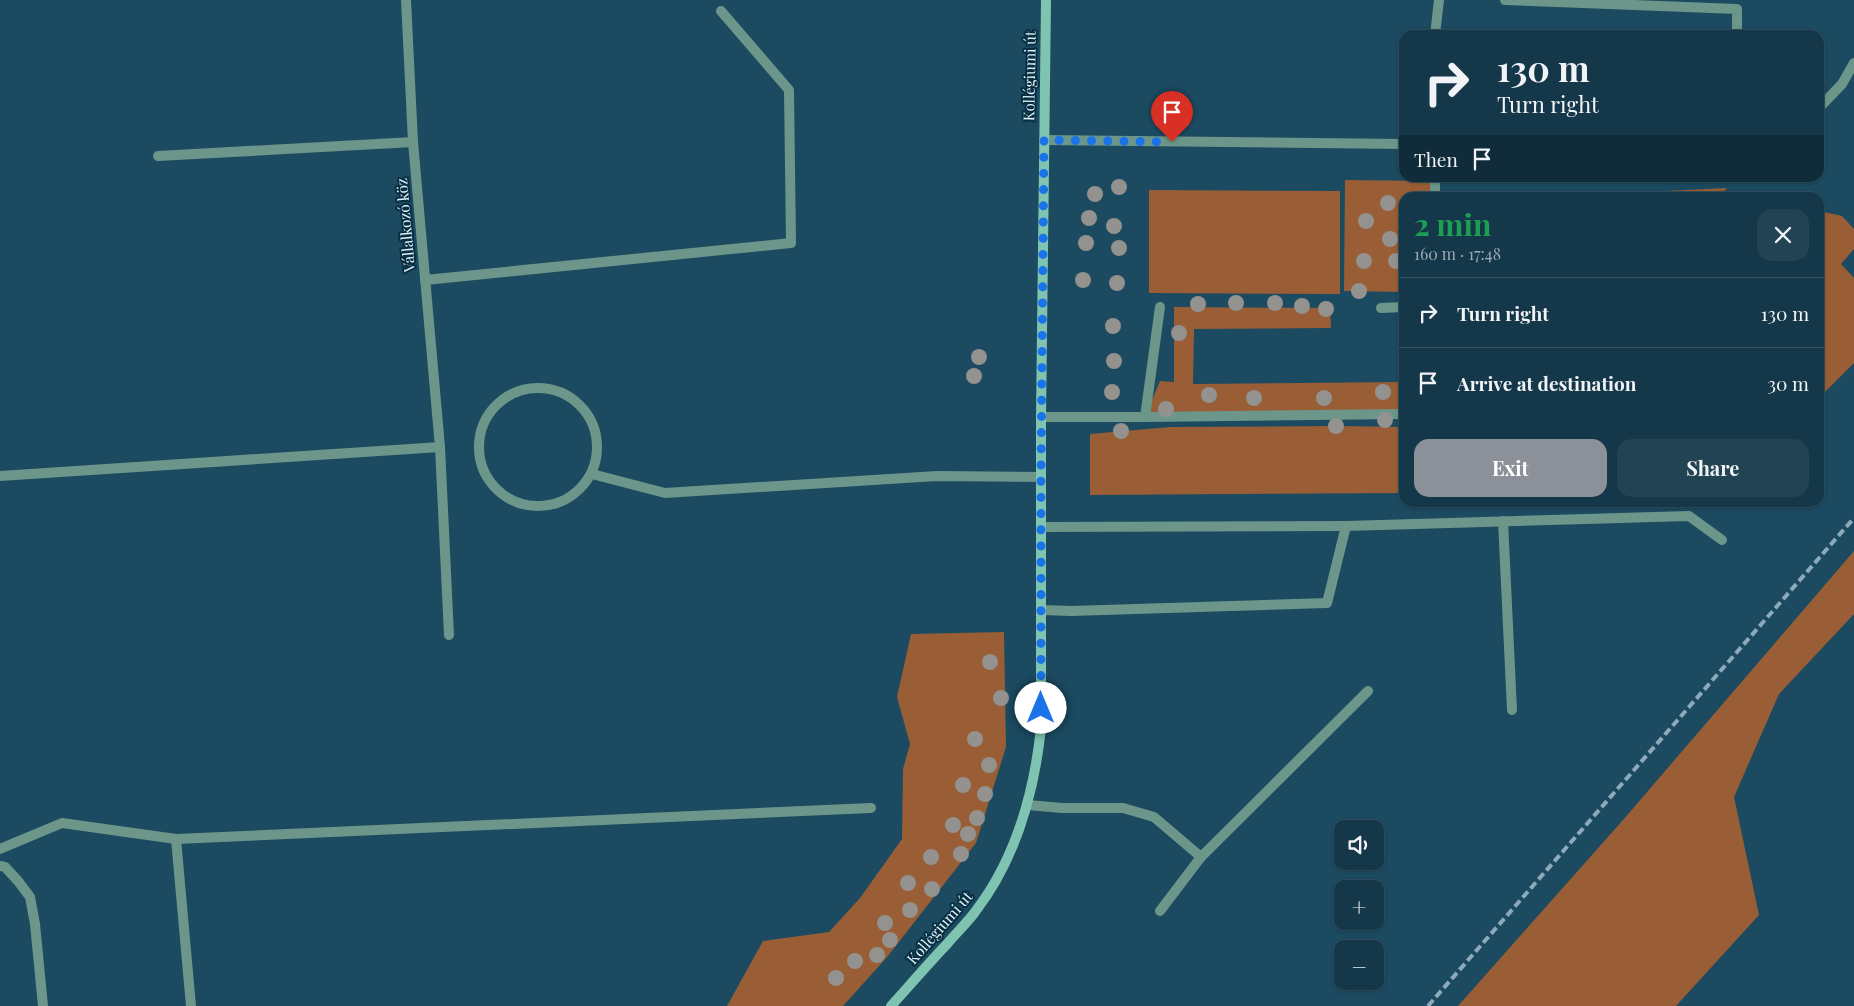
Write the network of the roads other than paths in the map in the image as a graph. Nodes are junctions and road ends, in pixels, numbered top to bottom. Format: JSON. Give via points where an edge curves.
{"nodes":[{"id":1,"x":406,"y":0,"type":"edge"},
{"id":2,"x":1046,"y":0,"type":"edge"},
{"id":3,"x":1439,"y":0,"type":"edge"},
{"id":4,"x":1505,"y":0,"type":"edge"},
{"id":5,"x":721,"y":12,"type":"dead end"},
{"id":6,"x":1436,"y":30,"type":"edge"},
{"id":7,"x":1737,"y":30,"type":"edge"},
{"id":8,"x":1854,"y":63,"type":"edge"},
{"id":9,"x":1824,"y":103,"type":"edge"},
{"id":10,"x":1044,"y":140,"type":"junction"},
{"id":11,"x":413,"y":142,"type":"junction"},
{"id":12,"x":1399,"y":144,"type":"edge"},
{"id":13,"x":158,"y":156,"type":"dead end"},
{"id":14,"x":1435,"y":183,"type":"dead end"},
{"id":15,"x":1435,"y":192,"type":"edge"},
{"id":16,"x":425,"y":280,"type":"junction"},
{"id":17,"x":1160,"y":307,"type":"dead end"},
{"id":18,"x":1399,"y":307,"type":"edge"},
{"id":19,"x":1380,"y":308,"type":"dead end"},
{"id":20,"x":1399,"y":414,"type":"edge"},
{"id":21,"x":1041,"y":417,"type":"junction"},
{"id":22,"x":1145,"y":417,"type":"junction"},
{"id":23,"x":440,"y":448,"type":"junction"},
{"id":24,"x":592,"y":474,"type":"junction"},
{"id":25,"x":0,"y":476,"type":"edge"},
{"id":26,"x":1041,"y":477,"type":"junction"},
{"id":27,"x":1503,"y":521,"type":"junction"},
{"id":28,"x":1346,"y":526,"type":"junction"},
{"id":29,"x":1041,"y":527,"type":"junction"},
{"id":30,"x":1722,"y":540,"type":"dead end"},
{"id":31,"x":1041,"y":610,"type":"junction"},
{"id":32,"x":448,"y":635,"type":"dead end"},
{"id":33,"x":1368,"y":691,"type":"dead end"},
{"id":34,"x":1512,"y":710,"type":"dead end"},
{"id":35,"x":1028,"y":805,"type":"junction"},
{"id":36,"x":871,"y":808,"type":"dead end"},
{"id":37,"x":176,"y":839,"type":"junction"},
{"id":38,"x":0,"y":849,"type":"edge"},
{"id":39,"x":1201,"y":857,"type":"junction"},
{"id":40,"x":0,"y":866,"type":"edge"},
{"id":41,"x":1160,"y":910,"type":"dead end"},
{"id":42,"x":43,"y":1006,"type":"edge"},
{"id":43,"x":192,"y":1006,"type":"edge"},
{"id":44,"x":891,"y":1006,"type":"edge"}],
"edges":[{"from":1,"to":11,"type":"lane","name":"Vállalkozó köz"},
{"from":2,"to":10,"type":"street","name":"Kollégiumi út"},
{"from":3,"to":6,"type":"lane"},
{"from":4,"to":7,"type":"lane","via":[[1737,9]]},
{"from":5,"to":16,"type":"lane","via":[[789,90],[791,244]]},
{"from":8,"to":9,"type":"lane","via":[[1842,84]]},
{"from":10,"to":12,"type":"lane"},
{"from":10,"to":21,"type":"street","name":"Kollégiumi út"},
{"from":11,"to":13,"type":"lane"},
{"from":11,"to":16,"type":"lane","name":"Vállalkozó köz"},
{"from":14,"to":15,"type":"lane"},
{"from":16,"to":23,"type":"lane","name":"Vállalkozó köz"},
{"from":17,"to":22,"type":"lane"},
{"from":18,"to":19,"type":"lane"},
{"from":20,"to":22,"type":"lane"},
{"from":21,"to":22,"type":"lane"},
{"from":21,"to":26,"type":"street","name":"Kollégiumi út"},
{"from":23,"to":25,"type":"lane"},
{"from":23,"to":32,"type":"lane","name":"Vállalkozó köz"},
{"from":24,"to":24,"type":"lane","via":[[568,499],[552,505],[517,503],[490,482],[482,466],[478,448],[487,415],[514,392],[530,388],[563,392],[587,413],[594,427],[598,443]]},
{"from":24,"to":26,"type":"lane","via":[[665,493],[937,476]]},
{"from":26,"to":29,"type":"street","name":"Kollégiumi út"},
{"from":27,"to":28,"type":"lane"},
{"from":27,"to":30,"type":"lane","via":[[1689,516]]},
{"from":27,"to":34,"type":"lane"},
{"from":28,"to":29,"type":"lane"},
{"from":28,"to":31,"type":"lane","via":[[1327,603]]},
{"from":29,"to":31,"type":"street","name":"Kollégiumi út"},
{"from":31,"to":35,"type":"street","name":"Kollégiumi út","via":[[1041,728],[1037,767]]},
{"from":33,"to":39,"type":"lane"},
{"from":35,"to":39,"type":"lane","via":[[1123,808],[1154,817]]},
{"from":35,"to":44,"type":"street","name":"Kollégiumi út","via":[[1015,842],[975,913]]},
{"from":36,"to":37,"type":"lane"},
{"from":37,"to":38,"type":"lane","via":[[62,823]]},
{"from":37,"to":43,"type":"lane"},
{"from":39,"to":41,"type":"lane"},
{"from":40,"to":42,"type":"lane","via":[[5,867],[30,897]]}]}
